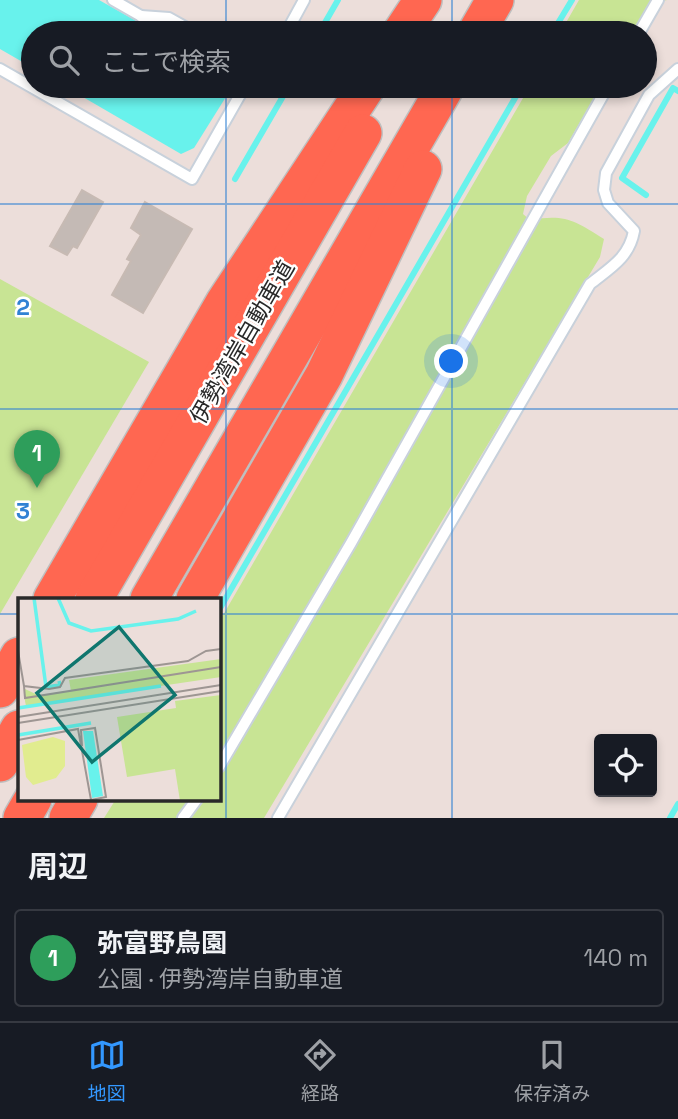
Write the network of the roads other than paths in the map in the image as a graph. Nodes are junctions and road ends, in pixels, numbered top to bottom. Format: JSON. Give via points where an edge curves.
{"nodes":[{"id":1,"x":113,"y":0,"type":"edge"},
{"id":2,"x":304,"y":0,"type":"edge"},
{"id":3,"x":423,"y":0,"type":"edge"},
{"id":4,"x":440,"y":0,"type":"edge"},
{"id":5,"x":495,"y":0,"type":"edge"},
{"id":6,"x":504,"y":0,"type":"edge"},
{"id":7,"x":658,"y":0,"type":"edge"},
{"id":8,"x":141,"y":16,"type":"junction"},
{"id":9,"x":147,"y":21,"type":"edge"},
{"id":10,"x":174,"y":21,"type":"edge"},
{"id":11,"x":293,"y":21,"type":"edge"},
{"id":12,"x":409,"y":21,"type":"edge"},
{"id":13,"x":428,"y":21,"type":"edge"},
{"id":14,"x":483,"y":21,"type":"edge"},
{"id":15,"x":494,"y":21,"type":"edge"},
{"id":16,"x":646,"y":21,"type":"edge"},
{"id":17,"x":0,"y":69,"type":"edge"},
{"id":18,"x":678,"y":69,"type":"edge"},
{"id":19,"x":21,"y":81,"type":"edge"},
{"id":20,"x":657,"y":88,"type":"edge"},
{"id":21,"x":51,"y":98,"type":"edge"},
{"id":22,"x":238,"y":98,"type":"edge"},
{"id":23,"x":358,"y":98,"type":"edge"},
{"id":24,"x":383,"y":98,"type":"edge"},
{"id":25,"x":439,"y":98,"type":"edge"},
{"id":26,"x":457,"y":98,"type":"edge"},
{"id":27,"x":601,"y":98,"type":"edge"},
{"id":28,"x":647,"y":98,"type":"edge"},
{"id":29,"x":53,"y":598,"type":"edge"},
{"id":30,"x":95,"y":598,"type":"edge"},
{"id":31,"x":150,"y":598,"type":"edge"},
{"id":32,"x":196,"y":598,"type":"edge"},
{"id":33,"x":18,"y":658,"type":"edge"},
{"id":34,"x":0,"y":689,"type":"edge"},
{"id":35,"x":18,"y":731,"type":"edge"},
{"id":36,"x":0,"y":763,"type":"edge"},
{"id":37,"x":220,"y":765,"type":"edge"},
{"id":38,"x":32,"y":800,"type":"edge"},
{"id":39,"x":78,"y":800,"type":"edge"},
{"id":40,"x":196,"y":800,"type":"edge"},
{"id":41,"x":22,"y":818,"type":"edge"},
{"id":42,"x":68,"y":818,"type":"edge"},
{"id":43,"x":183,"y":818,"type":"edge"},
{"id":44,"x":278,"y":818,"type":"edge"}],
"edges":[{"from":1,"to":8,"type":"lane"},
{"from":2,"to":11,"type":"lane"},
{"from":3,"to":12,"type":"highway"},
{"from":4,"to":13,"type":"highway"},
{"from":5,"to":14,"type":"highway"},
{"from":6,"to":15,"type":"highway"},
{"from":7,"to":16,"type":"lane"},
{"from":8,"to":9,"type":"lane"},
{"from":8,"to":10,"type":"lane"},
{"from":17,"to":19,"type":"lane"},
{"from":18,"to":20,"type":"lane"},
{"from":21,"to":22,"type":"lane","via":[[192,179]]},
{"from":23,"to":29,"type":"highway","via":[[224,303]]},
{"from":24,"to":30,"type":"highway","name":"伊勢湾岸自動車道"},
{"from":25,"to":31,"type":"highway"},
{"from":26,"to":32,"type":"highway","via":[[324,375]]},
{"from":27,"to":37,"type":"lane"},
{"from":28,"to":44,"type":"lane","via":[[606,173],[608,203],[634,231],[629,250],[590,284]]},
{"from":33,"to":34,"type":"highway"},
{"from":35,"to":36,"type":"highway"},
{"from":38,"to":41,"type":"highway"},
{"from":39,"to":42,"type":"highway"},
{"from":40,"to":43,"type":"lane"}]}
